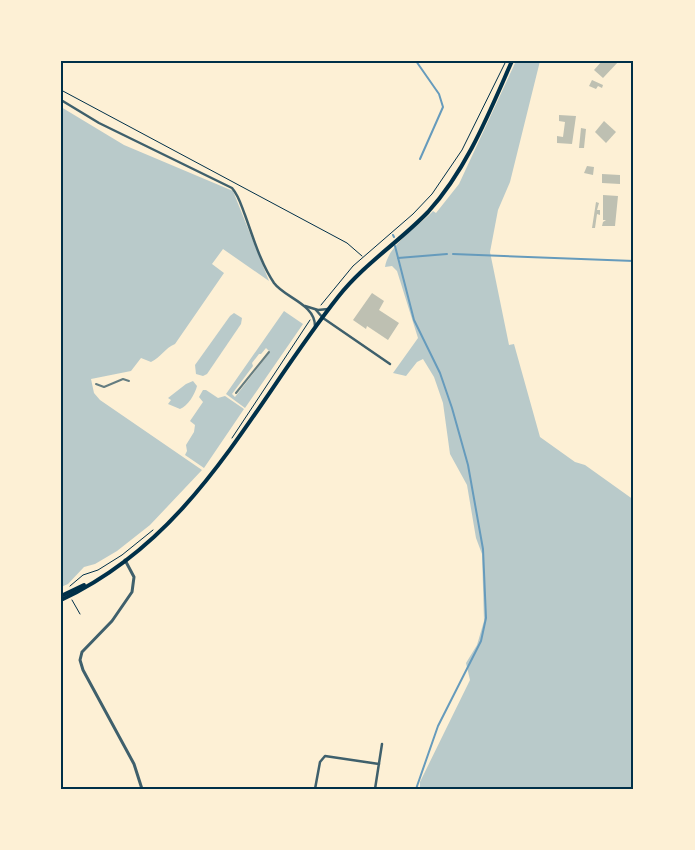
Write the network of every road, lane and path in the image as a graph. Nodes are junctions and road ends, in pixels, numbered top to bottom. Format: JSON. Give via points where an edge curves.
{"nodes":[{"id":1,"x":506,"y":61,"type":"edge"},
{"id":2,"x":512,"y":61,"type":"edge"},
{"id":3,"x":61,"y":90,"type":"edge"},
{"id":4,"x":61,"y":100,"type":"edge"},
{"id":5,"x":363,"y":257,"type":"junction"},
{"id":6,"x":300,"y":303,"type":"junction"},
{"id":7,"x":331,"y":306,"type":"junction"},
{"id":8,"x":316,"y":310,"type":"junction"},
{"id":9,"x":312,"y":316,"type":"junction"},
{"id":10,"x":323,"y":318,"type":"junction"},
{"id":11,"x":314,"y":330,"type":"junction"},
{"id":12,"x":390,"y":364,"type":"dead end"},
{"id":13,"x":229,"y":443,"type":"dead end"},
{"id":14,"x":158,"y":526,"type":"dead end"},
{"id":15,"x":125,"y":560,"type":"junction"},
{"id":16,"x":69,"y":592,"type":"junction"},
{"id":17,"x":61,"y":596,"type":"edge"},
{"id":18,"x":61,"y":600,"type":"edge"},
{"id":19,"x":80,"y":614,"type":"dead end"},
{"id":20,"x":382,"y":744,"type":"dead end"},
{"id":21,"x":379,"y":764,"type":"junction"},
{"id":22,"x":142,"y":789,"type":"edge"},
{"id":23,"x":315,"y":789,"type":"edge"},
{"id":24,"x":375,"y":789,"type":"edge"}],
"edges":[{"from":1,"to":5,"type":"path","via":[[448,173],[414,214]]},
{"from":2,"to":7,"type":"main road","via":[[458,173],[426,213],[356,276]]},
{"from":3,"to":5,"type":"path","via":[[347,243]]},
{"from":4,"to":6,"type":"street","via":[[99,123],[232,188],[238,195],[274,283]]},
{"from":5,"to":8,"type":"path"},
{"from":6,"to":8,"type":"street"},
{"from":6,"to":9,"type":"street"},
{"from":7,"to":8,"type":"street"},
{"from":7,"to":10,"type":"main road"},
{"from":8,"to":10,"type":"street"},
{"from":9,"to":10,"type":"street"},
{"from":9,"to":11,"type":"street"},
{"from":9,"to":13,"type":"path"},
{"from":10,"to":11,"type":"main road"},
{"from":10,"to":12,"type":"street"},
{"from":11,"to":15,"type":"main road","via":[[204,486],[163,529]]},
{"from":14,"to":16,"type":"path","via":[[101,569],[83,575]]},
{"from":15,"to":16,"type":"main road"},
{"from":15,"to":22,"type":"street","via":[[134,577],[132,592],[112,622],[84,649],[80,660],[134,764]]},
{"from":16,"to":17,"type":"main road"},
{"from":16,"to":18,"type":"main road"},
{"from":16,"to":19,"type":"path"},
{"from":20,"to":21,"type":"street"},
{"from":21,"to":23,"type":"street","via":[[325,756],[320,762]]},
{"from":21,"to":24,"type":"street"}]}
